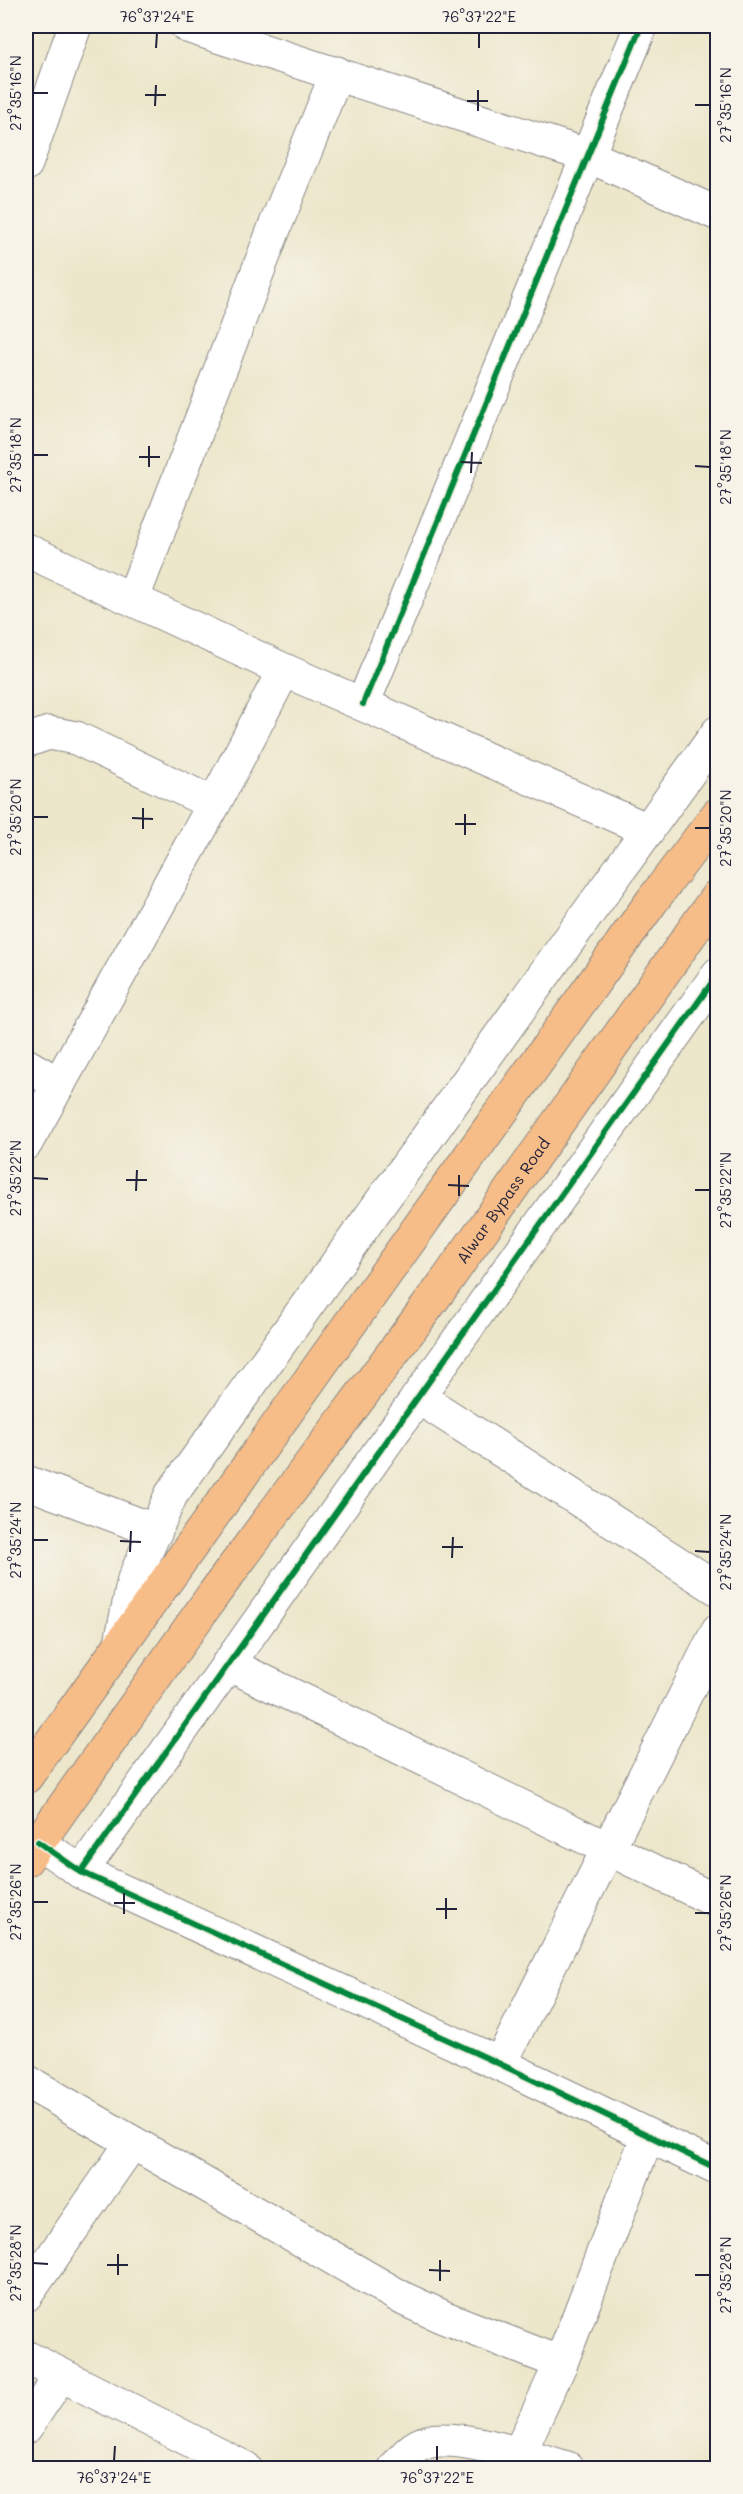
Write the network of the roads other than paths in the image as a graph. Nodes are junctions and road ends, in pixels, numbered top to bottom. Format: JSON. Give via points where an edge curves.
{"nodes":[{"id":1,"x":75,"y":26,"type":"edge"},
{"id":2,"x":187,"y":26,"type":"edge"},
{"id":3,"x":641,"y":26,"type":"edge"},
{"id":4,"x":337,"y":73,"type":"junction"},
{"id":5,"x":589,"y":156,"type":"junction"},
{"id":6,"x":26,"y":164,"type":"edge"},
{"id":7,"x":717,"y":214,"type":"edge"},
{"id":8,"x":26,"y":550,"type":"edge"},
{"id":9,"x":133,"y":598,"type":"junction"},
{"id":10,"x":284,"y":670,"type":"junction"},
{"id":11,"x":363,"y":704,"type":"junction"},
{"id":12,"x":717,"y":732,"type":"edge"},
{"id":13,"x":26,"y":741,"type":"edge"},
{"id":14,"x":214,"y":804,"type":"junction"},
{"id":15,"x":717,"y":814,"type":"edge"},
{"id":16,"x":648,"y":830,"type":"junction"},
{"id":17,"x":717,"y":895,"type":"edge"},
{"id":18,"x":717,"y":974,"type":"edge"},
{"id":19,"x":26,"y":1065,"type":"edge"},
{"id":20,"x":59,"y":1084,"type":"junction"},
{"id":21,"x":26,"y":1143,"type":"edge"},
{"id":22,"x":418,"y":1397,"type":"junction"},
{"id":23,"x":26,"y":1482,"type":"edge"},
{"id":24,"x":156,"y":1531,"type":"junction"},
{"id":25,"x":717,"y":1589,"type":"edge"},
{"id":26,"x":717,"y":1630,"type":"edge"},
{"id":27,"x":121,"y":1642,"type":"junction"},
{"id":28,"x":228,"y":1664,"type":"junction"},
{"id":29,"x":27,"y":1772,"type":"edge"},
{"id":30,"x":607,"y":1847,"type":"junction"},
{"id":31,"x":32,"y":1851,"type":"edge"},
{"id":32,"x":81,"y":1872,"type":"junction"},
{"id":33,"x":717,"y":1902,"type":"edge"},
{"id":34,"x":500,"y":2064,"type":"junction"},
{"id":35,"x":26,"y":2081,"type":"edge"},
{"id":36,"x":647,"y":2137,"type":"junction"},
{"id":37,"x":132,"y":2143,"type":"junction"},
{"id":38,"x":717,"y":2169,"type":"edge"},
{"id":39,"x":26,"y":2295,"type":"edge"},
{"id":40,"x":26,"y":2357,"type":"edge"},
{"id":41,"x":561,"y":2363,"type":"junction"},
{"id":42,"x":62,"y":2375,"type":"junction"},
{"id":43,"x":26,"y":2427,"type":"edge"},
{"id":44,"x":519,"y":2454,"type":"junction"},
{"id":45,"x":245,"y":2469,"type":"edge"},
{"id":46,"x":395,"y":2469,"type":"edge"},
{"id":47,"x":567,"y":2469,"type":"edge"}],
"edges":[{"from":1,"to":6,"type":"street"},
{"from":2,"to":4,"type":"street"},
{"from":3,"to":5,"type":"street"},
{"from":4,"to":5,"type":"street"},
{"from":4,"to":9,"type":"street"},
{"from":5,"to":7,"type":"street"},
{"from":5,"to":11,"type":"street"},
{"from":8,"to":9,"type":"street"},
{"from":9,"to":10,"type":"street"},
{"from":10,"to":11,"type":"street"},
{"from":10,"to":14,"type":"street"},
{"from":11,"to":16,"type":"street"},
{"from":12,"to":16,"type":"street"},
{"from":13,"to":14,"type":"street","via":[[49,733],[76,738]]},
{"from":14,"to":20,"type":"street"},
{"from":15,"to":27,"type":"main road"},
{"from":16,"to":24,"type":"street","via":[[171,1495]]},
{"from":17,"to":31,"type":"main road","name":"Alwar Bypass Road","via":[[447,1280],[282,1501]]},
{"from":18,"to":22,"type":"street"},
{"from":19,"to":20,"type":"street"},
{"from":20,"to":21,"type":"street"},
{"from":22,"to":25,"type":"street"},
{"from":22,"to":28,"type":"street"},
{"from":23,"to":24,"type":"street"},
{"from":24,"to":27,"type":"street","via":[[134,1579]]},
{"from":26,"to":30,"type":"street"},
{"from":27,"to":29,"type":"main road"},
{"from":28,"to":30,"type":"street"},
{"from":28,"to":32,"type":"street"},
{"from":30,"to":33,"type":"street"},
{"from":30,"to":34,"type":"street"},
{"from":31,"to":32,"type":"street"},
{"from":32,"to":34,"type":"street"},
{"from":34,"to":36,"type":"street"},
{"from":35,"to":37,"type":"street"},
{"from":36,"to":38,"type":"street"},
{"from":36,"to":41,"type":"street"},
{"from":37,"to":39,"type":"street"},
{"from":37,"to":41,"type":"street","via":[[404,2299]]},
{"from":40,"to":42,"type":"street"},
{"from":41,"to":44,"type":"street"},
{"from":42,"to":43,"type":"street"},
{"from":42,"to":45,"type":"street"},
{"from":44,"to":46,"type":"street","via":[[448,2439],[426,2442],[409,2451]]},
{"from":44,"to":47,"type":"street"}]}
